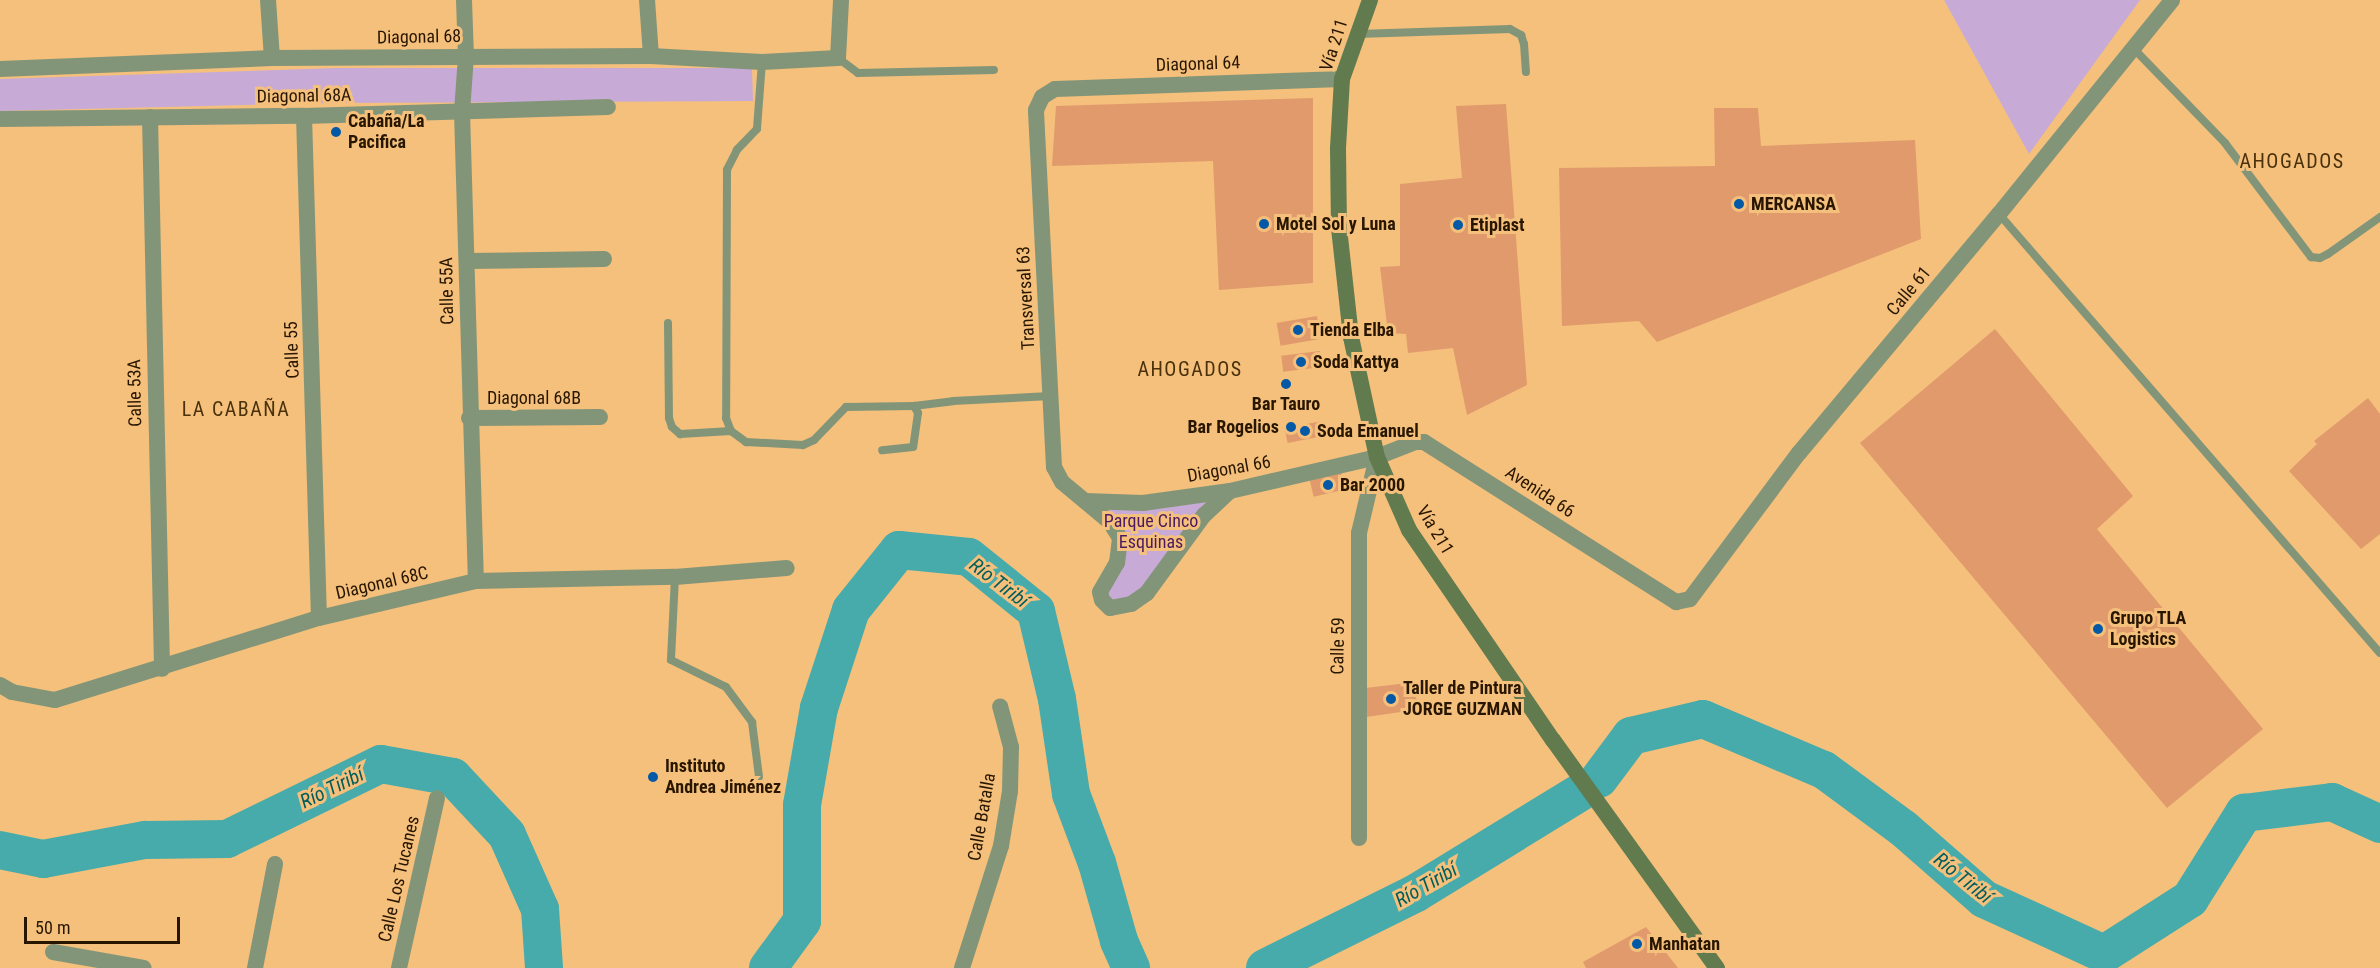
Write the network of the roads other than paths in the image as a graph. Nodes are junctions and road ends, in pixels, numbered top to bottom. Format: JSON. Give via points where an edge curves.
{"nodes":[{"id":1,"x":268,"y":0,"type":"edge"},
{"id":2,"x":464,"y":0,"type":"edge"},
{"id":3,"x":647,"y":0,"type":"edge"},
{"id":4,"x":841,"y":0,"type":"edge"},
{"id":5,"x":1370,"y":0,"type":"edge"},
{"id":6,"x":2172,"y":0,"type":"edge"},
{"id":7,"x":1358,"y":34,"type":"junction"},
{"id":8,"x":2134,"y":49,"type":"junction"},
{"id":9,"x":466,"y":56,"type":"junction"},
{"id":10,"x":651,"y":56,"type":"junction"},
{"id":11,"x":272,"y":58,"type":"junction"},
{"id":12,"x":838,"y":58,"type":"junction"},
{"id":13,"x":762,"y":62,"type":"junction"},
{"id":14,"x":0,"y":69,"type":"edge"},
{"id":15,"x":994,"y":70,"type":"dead end"},
{"id":16,"x":1526,"y":72,"type":"dead end"},
{"id":17,"x":1342,"y":78,"type":"junction"},
{"id":18,"x":1055,"y":89,"type":"joint"},
{"id":19,"x":608,"y":107,"type":"dead end"},
{"id":20,"x":462,"y":112,"type":"junction"},
{"id":21,"x":304,"y":116,"type":"junction"},
{"id":22,"x":150,"y":117,"type":"junction"},
{"id":23,"x":0,"y":119,"type":"edge"},
{"id":24,"x":1999,"y":214,"type":"junction"},
{"id":25,"x":2380,"y":217,"type":"edge"},
{"id":26,"x":604,"y":259,"type":"dead end"},
{"id":27,"x":467,"y":261,"type":"junction"},
{"id":28,"x":668,"y":322,"type":"dead end"},
{"id":29,"x":1051,"y":396,"type":"junction"},
{"id":30,"x":914,"y":406,"type":"junction"},
{"id":31,"x":600,"y":417,"type":"dead end"},
{"id":32,"x":469,"y":418,"type":"junction"},
{"id":33,"x":732,"y":431,"type":"junction"},
{"id":34,"x":882,"y":450,"type":"dead end"},
{"id":35,"x":1377,"y":457,"type":"junction"},
{"id":36,"x":1230,"y":491,"type":"junction"},
{"id":37,"x":1085,"y":501,"type":"junction"},
{"id":38,"x":787,"y":568,"type":"dead end"},
{"id":39,"x":675,"y":577,"type":"junction"},
{"id":40,"x":476,"y":581,"type":"junction"},
{"id":41,"x":1676,"y":602,"type":"joint"},
{"id":42,"x":319,"y":618,"type":"junction"},
{"id":43,"x":2380,"y":653,"type":"edge"},
{"id":44,"x":162,"y":669,"type":"junction"},
{"id":45,"x":0,"y":685,"type":"edge"},
{"id":46,"x":1000,"y":706,"type":"dead end"},
{"id":47,"x":759,"y":777,"type":"dead end"},
{"id":48,"x":437,"y":798,"type":"dead end"},
{"id":49,"x":1359,"y":838,"type":"dead end"},
{"id":50,"x":275,"y":864,"type":"dead end"},
{"id":51,"x":53,"y":952,"type":"dead end"},
{"id":52,"x":144,"y":968,"type":"edge"},
{"id":53,"x":255,"y":968,"type":"edge"},
{"id":54,"x":399,"y":968,"type":"edge"},
{"id":55,"x":962,"y":968,"type":"edge"},
{"id":56,"x":1717,"y":968,"type":"edge"}],
"edges":[{"from":1,"to":11,"type":"street"},
{"from":2,"to":9,"type":"street","name":"Calle 55A"},
{"from":3,"to":10,"type":"street"},
{"from":4,"to":12,"type":"street"},
{"from":5,"to":7,"type":"main road","name":"Vía 211"},
{"from":6,"to":8,"type":"street","name":"Calle 61"},
{"from":7,"to":16,"type":"lane","via":[[1510,29],[1521,35]]},
{"from":7,"to":17,"type":"main road","name":"Vía 211"},
{"from":8,"to":24,"type":"street","name":"Calle 61"},
{"from":8,"to":25,"type":"lane","via":[[2225,143],[2311,257],[2328,254]]},
{"from":9,"to":10,"type":"street","name":"Diagonal 68"},
{"from":9,"to":11,"type":"street","name":"Diagonal 68"},
{"from":9,"to":20,"type":"street","name":"Calle 55A"},
{"from":10,"to":13,"type":"street","name":"Diagonal 68"},
{"from":11,"to":14,"type":"street","name":"Diagonal 68"},
{"from":12,"to":13,"type":"street","name":"Diagonal 68"},
{"from":12,"to":15,"type":"lane","via":[[858,73]]},
{"from":13,"to":33,"type":"lane","via":[[758,129],[737,150],[727,170],[725,399],[726,418]]},
{"from":17,"to":18,"type":"street","name":"Diagonal 64"},
{"from":17,"to":35,"type":"main road","name":"Vía 211","via":[[1339,228],[1351,337]]},
{"from":18,"to":29,"type":"street","name":"Transversal 63","via":[[1042,96],[1036,110]]},
{"from":19,"to":20,"type":"street","name":"Diagonal 68A"},
{"from":20,"to":21,"type":"street","name":"Diagonal 68A"},
{"from":20,"to":27,"type":"street","name":"Calle 55A"},
{"from":21,"to":22,"type":"street","name":"Diagonal 68A"},
{"from":21,"to":42,"type":"street","name":"Calle 55"},
{"from":22,"to":23,"type":"street","name":"Diagonal 68A"},
{"from":22,"to":44,"type":"street","name":"Calle 53A"},
{"from":24,"to":41,"type":"street","name":"Calle 61","via":[[1799,453],[1695,595]]},
{"from":24,"to":43,"type":"lane"},
{"from":26,"to":27,"type":"street"},
{"from":27,"to":32,"type":"street","name":"Calle 55A"},
{"from":28,"to":33,"type":"lane","via":[[672,427],[680,434]]},
{"from":29,"to":30,"type":"lane"},
{"from":29,"to":37,"type":"street","name":"Transversal 63","via":[[1054,467],[1062,482]]},
{"from":30,"to":33,"type":"lane","via":[[846,407],[814,440],[803,445],[746,442]]},
{"from":30,"to":34,"type":"lane","via":[[918,412],[913,447]]},
{"from":31,"to":32,"type":"street","name":"Diagonal 68B"},
{"from":32,"to":40,"type":"street","name":"Calle 55A"},
{"from":35,"to":36,"type":"street","name":"Diagonal 66"},
{"from":35,"to":41,"type":"street","name":"Avenida 66","via":[[1424,442]]},
{"from":35,"to":49,"type":"street","name":"Calle 59","via":[[1359,533]]},
{"from":35,"to":56,"type":"main road","name":"Vía 211","via":[[1409,530],[1553,740]]},
{"from":36,"to":37,"type":"street","name":"Diagonal 66","via":[[1143,502]]},
{"from":36,"to":37,"type":"street","name":"Transversal 63","via":[[1204,515],[1147,593],[1131,604],[1110,608],[1100,592],[1117,563],[1120,538],[1110,522]]},
{"from":38,"to":39,"type":"street","name":"Diagonal 68C"},
{"from":39,"to":40,"type":"street","name":"Diagonal 68C"},
{"from":39,"to":47,"type":"lane","via":[[671,660],[726,687],[752,722]]},
{"from":40,"to":42,"type":"street","name":"Diagonal 68C"},
{"from":42,"to":44,"type":"street","name":"Diagonal 68C"},
{"from":44,"to":45,"type":"street","name":"Diagonal 68C","via":[[55,700],[12,692]]},
{"from":46,"to":55,"type":"street","name":"Calle Batalla","via":[[1011,747],[1010,791],[1001,846]]},
{"from":48,"to":54,"type":"street","name":"Calle Los Tucanes"},
{"from":50,"to":53,"type":"street"},
{"from":51,"to":52,"type":"street"}]}
